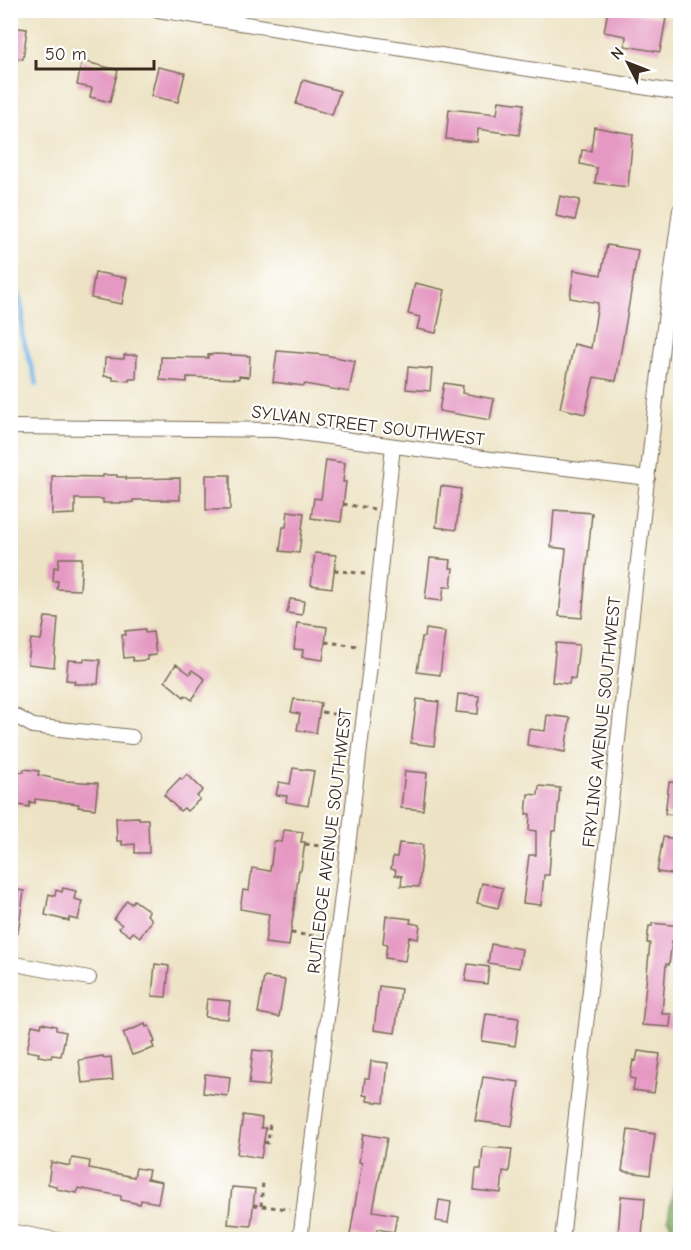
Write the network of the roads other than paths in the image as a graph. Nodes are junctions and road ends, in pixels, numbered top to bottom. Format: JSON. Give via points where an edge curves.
{"nodes":[{"id":1,"x":158,"y":10,"type":"edge"},
{"id":2,"x":681,"y":93,"type":"edge"},
{"id":3,"x":681,"y":210,"type":"edge"},
{"id":4,"x":679,"y":232,"type":"edge"},
{"id":5,"x":10,"y":427,"type":"edge"},
{"id":6,"x":393,"y":446,"type":"junction"},
{"id":7,"x":648,"y":477,"type":"junction"},
{"id":8,"x":10,"y":714,"type":"edge"},
{"id":9,"x":132,"y":737,"type":"dead end"},
{"id":10,"x":10,"y":963,"type":"edge"},
{"id":11,"x":89,"y":978,"type":"dead end"},
{"id":12,"x":10,"y":1231,"type":"edge"},
{"id":13,"x":57,"y":1239,"type":"edge"},
{"id":14,"x":300,"y":1239,"type":"edge"},
{"id":15,"x":562,"y":1239,"type":"edge"}],
"edges":[{"from":1,"to":2,"type":"street"},
{"from":3,"to":4,"type":"street","name":"FRYLING AVENUE SOUTHWEST"},
{"from":4,"to":7,"type":"street","name":"FRYLING AVENUE SOUTHWEST"},
{"from":5,"to":6,"type":"street","name":"SYLVAN STREET SOUTHWEST","via":[[246,428]]},
{"from":6,"to":7,"type":"street","name":"SYLVAN STREET SOUTHWEST"},
{"from":6,"to":14,"type":"street","name":"RUTLEDGE AVENUE SOUTHWEST"},
{"from":7,"to":15,"type":"street","name":"FRYLING AVENUE SOUTHWEST"},
{"from":8,"to":9,"type":"street","via":[[33,726]]},
{"from":10,"to":11,"type":"street"},
{"from":12,"to":13,"type":"street"}]}
